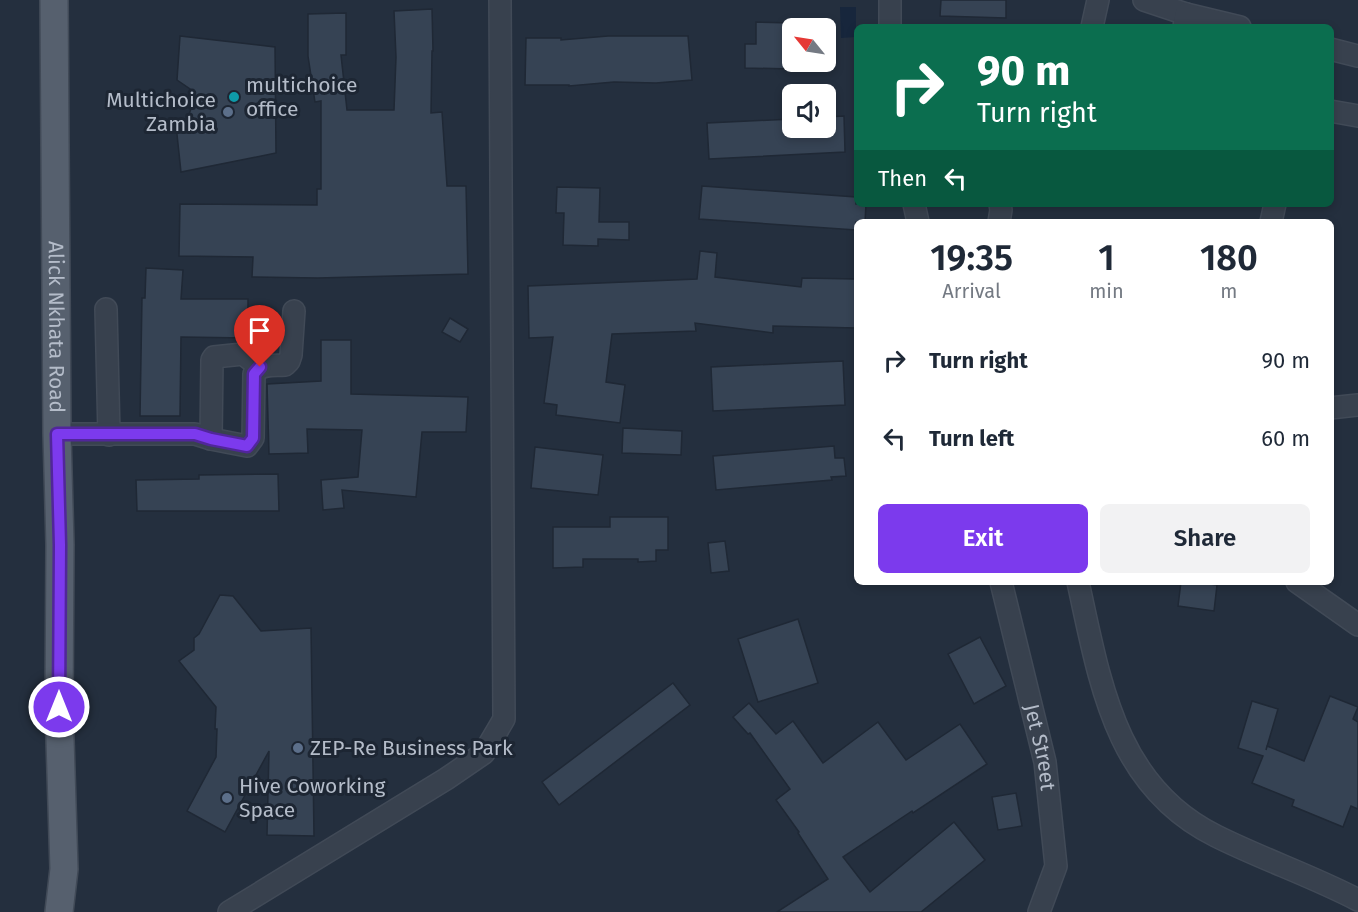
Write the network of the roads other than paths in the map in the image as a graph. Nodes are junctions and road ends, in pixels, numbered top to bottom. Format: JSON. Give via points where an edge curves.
{"nodes":[{"id":1,"x":54,"y":0,"type":"edge"},
{"id":2,"x":500,"y":0,"type":"edge"},
{"id":3,"x":890,"y":0,"type":"edge"},
{"id":4,"x":1098,"y":0,"type":"edge"},
{"id":5,"x":1144,"y":0,"type":"edge"},
{"id":6,"x":1185,"y":20,"type":"edge"},
{"id":7,"x":890,"y":24,"type":"edge"},
{"id":8,"x":1093,"y":24,"type":"edge"},
{"id":9,"x":1216,"y":24,"type":"edge"},
{"id":10,"x":1334,"y":51,"type":"edge"},
{"id":11,"x":1358,"y":56,"type":"edge"},
{"id":12,"x":1334,"y":112,"type":"edge"},
{"id":13,"x":1358,"y":116,"type":"edge"},
{"id":14,"x":106,"y":309,"type":"dead end"},
{"id":15,"x":294,"y":311,"type":"dead end"},
{"id":16,"x":260,"y":367,"type":"junction"},
{"id":17,"x":1358,"y":405,"type":"edge"},
{"id":18,"x":1334,"y":408,"type":"edge"},
{"id":19,"x":57,"y":434,"type":"junction"},
{"id":20,"x":109,"y":435,"type":"junction"},
{"id":21,"x":211,"y":439,"type":"junction"},
{"id":22,"x":1002,"y":585,"type":"edge"},
{"id":23,"x":1079,"y":585,"type":"edge"},
{"id":24,"x":1301,"y":585,"type":"edge"},
{"id":25,"x":1358,"y":625,"type":"edge"},
{"id":26,"x":64,"y":868,"type":"junction"},
{"id":27,"x":1358,"y":900,"type":"edge"},
{"id":28,"x":59,"y":912,"type":"edge"},
{"id":29,"x":72,"y":912,"type":"edge"},
{"id":30,"x":229,"y":912,"type":"edge"},
{"id":31,"x":1039,"y":912,"type":"edge"}],
"edges":[{"from":1,"to":19,"type":"main road","name":"Alick Nkhata Road"},
{"from":2,"to":30,"type":"street","via":[[504,719],[484,753]]},
{"from":3,"to":7,"type":"street"},
{"from":4,"to":8,"type":"street"},
{"from":5,"to":6,"type":"street"},
{"from":6,"to":9,"type":"street"},
{"from":10,"to":11,"type":"street"},
{"from":12,"to":13,"type":"street"},
{"from":14,"to":20,"type":"street"},
{"from":15,"to":16,"type":"street","via":[[289,361],[285,365]]},
{"from":16,"to":21,"type":"street","via":[[254,374],[251,442],[247,446]]},
{"from":16,"to":21,"type":"street","via":[[243,354],[214,357]]},
{"from":17,"to":18,"type":"street"},
{"from":19,"to":20,"type":"street"},
{"from":19,"to":26,"type":"main road","name":"Alick Nkhata Road"},
{"from":20,"to":21,"type":"street","via":[[195,434]]},
{"from":22,"to":31,"type":"street","name":"Jet Street","via":[[1045,762],[1056,866]]},
{"from":23,"to":27,"type":"street","via":[[1111,714],[1125,747],[1161,797],[1188,820],[1216,836]]},
{"from":24,"to":25,"type":"street"},
{"from":26,"to":28,"type":"main road","name":"Alick Nkhata Road"},
{"from":26,"to":29,"type":"main road","name":"Alick Nkhata Road"}]}
